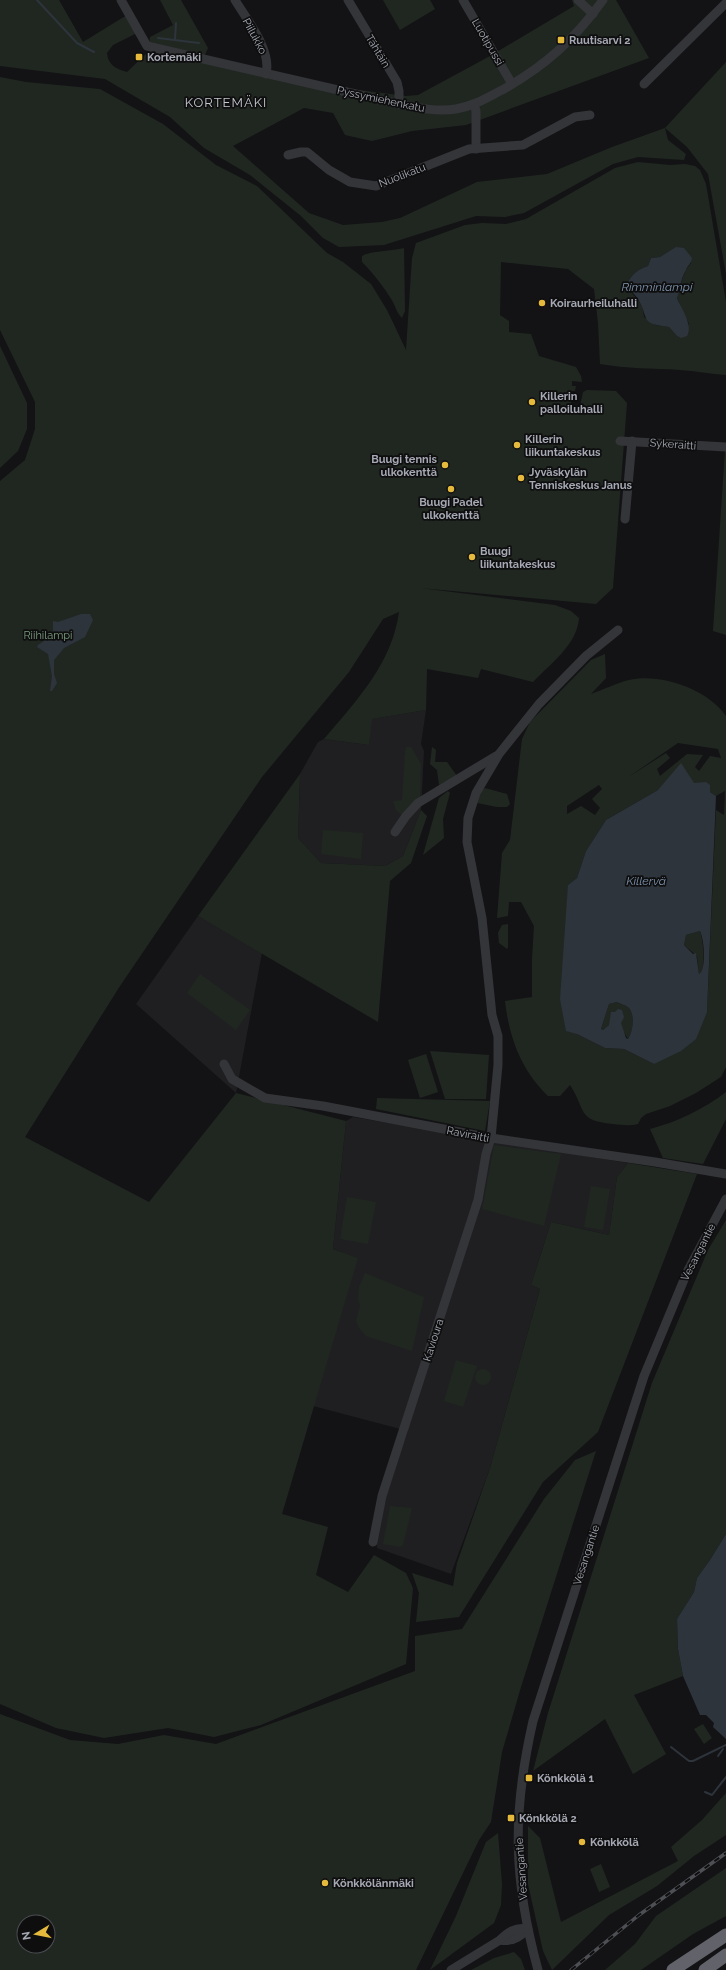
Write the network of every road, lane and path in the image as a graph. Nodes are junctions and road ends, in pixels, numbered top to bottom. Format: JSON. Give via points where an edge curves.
{"nodes":[{"id":1,"x":121,"y":0,"type":"edge"},
{"id":2,"x":236,"y":0,"type":"edge"},
{"id":3,"x":348,"y":0,"type":"edge"},
{"id":4,"x":463,"y":0,"type":"edge"},
{"id":5,"x":578,"y":0,"type":"edge"},
{"id":6,"x":603,"y":0,"type":"edge"},
{"id":7,"x":726,"y":3,"type":"edge"},
{"id":8,"x":593,"y":14,"type":"junction"},
{"id":9,"x":266,"y":74,"type":"junction"},
{"id":10,"x":512,"y":84,"type":"junction"},
{"id":11,"x":644,"y":84,"type":"dead end"},
{"id":12,"x":399,"y":104,"type":"junction"},
{"id":13,"x":474,"y":104,"type":"junction"},
{"id":14,"x":590,"y":115,"type":"dead end"},
{"id":15,"x":476,"y":149,"type":"junction"},
{"id":16,"x":288,"y":155,"type":"dead end"},
{"id":17,"x":620,"y":441,"type":"dead end"},
{"id":18,"x":632,"y":442,"type":"junction"},
{"id":19,"x":726,"y":447,"type":"edge"},
{"id":20,"x":625,"y":519,"type":"dead end"},
{"id":21,"x":618,"y":630,"type":"dead end"},
{"id":22,"x":499,"y":754,"type":"junction"},
{"id":23,"x":395,"y":832,"type":"dead end"},
{"id":24,"x":224,"y":1064,"type":"dead end"},
{"id":25,"x":491,"y":1138,"type":"junction"},
{"id":26,"x":726,"y":1174,"type":"edge"},
{"id":27,"x":726,"y":1199,"type":"edge"},
{"id":28,"x":373,"y":1542,"type":"dead end"},
{"id":29,"x":527,"y":1928,"type":"junction"},
{"id":30,"x":726,"y":1935,"type":"edge"},
{"id":31,"x":726,"y":1955,"type":"edge"},
{"id":32,"x":451,"y":1970,"type":"edge"},
{"id":33,"x":538,"y":1970,"type":"edge"},
{"id":34,"x":672,"y":1970,"type":"edge"},
{"id":35,"x":705,"y":1970,"type":"edge"}],
"edges":[{"from":1,"to":9,"type":"street","name":"Pyssymiehenkatu","via":[[145,42]]},
{"from":2,"to":9,"type":"street","name":"Piilukko","via":[[265,53],[268,66]]},
{"from":3,"to":12,"type":"street","name":"Tähtäin","via":[[397,82]]},
{"from":4,"to":10,"type":"street","name":"Luotipussi"},
{"from":5,"to":8,"type":"street"},
{"from":6,"to":8,"type":"street","name":"Pyssymiehenkatu"},
{"from":7,"to":11,"type":"street"},
{"from":8,"to":10,"type":"street","name":"Pyssymiehenkatu","via":[[552,57]]},
{"from":9,"to":12,"type":"street","name":"Pyssymiehenkatu"},
{"from":10,"to":13,"type":"street","name":"Pyssymiehenkatu"},
{"from":12,"to":13,"type":"street","name":"Pyssymiehenkatu","via":[[439,110],[457,109]]},
{"from":13,"to":15,"type":"street"},
{"from":14,"to":15,"type":"street","name":"Nuolikatu","via":[[575,117],[523,145]]},
{"from":15,"to":16,"type":"street","name":"Nuolikatu","via":[[376,186],[350,182],[329,170],[307,152]]},
{"from":17,"to":18,"type":"street","name":"Sykeraitti"},
{"from":18,"to":19,"type":"street","name":"Sykeraitti"},
{"from":18,"to":20,"type":"street"},
{"from":21,"to":22,"type":"street","via":[[586,656],[539,704]]},
{"from":22,"to":23,"type":"street","via":[[418,803]]},
{"from":22,"to":25,"type":"street","name":"Kavioura","via":[[476,793],[468,818],[467,842],[482,918],[492,1015],[498,1036]]},
{"from":24,"to":25,"type":"street","name":"Raviraitti","via":[[232,1079],[265,1098],[323,1106]]},
{"from":25,"to":26,"type":"street","name":"Raviraitti"},
{"from":25,"to":28,"type":"street","name":"Kavioura","via":[[478,1200],[382,1496]]},
{"from":27,"to":29,"type":"street","name":"Vesangantie","via":[[687,1272],[644,1376],[533,1721],[524,1761],[518,1824],[519,1876]]},
{"from":29,"to":32,"type":"street","via":[[518,1927]]},
{"from":29,"to":33,"type":"street","name":"Vesangantie"},
{"from":30,"to":34,"type":"highway"},
{"from":31,"to":35,"type":"highway"}]}
